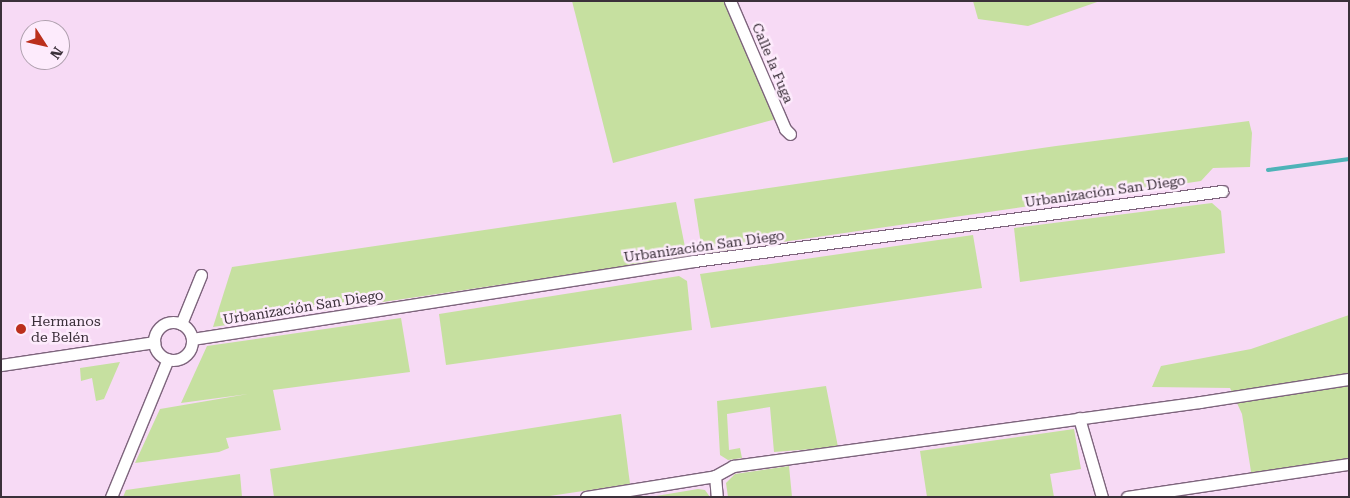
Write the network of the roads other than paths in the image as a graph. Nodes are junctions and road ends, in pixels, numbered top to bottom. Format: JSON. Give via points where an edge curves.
{"nodes":[{"id":1,"x":730,"y":1,"type":"edge"},
{"id":2,"x":790,"y":134,"type":"dead end"},
{"id":3,"x":1222,"y":191,"type":"dead end"},
{"id":4,"x":201,"y":275,"type":"dead end"},
{"id":5,"x":181,"y":324,"type":"junction"},
{"id":6,"x":192,"y":339,"type":"junction"},
{"id":7,"x":154,"y":342,"type":"junction"},
{"id":8,"x":168,"y":359,"type":"junction"},
{"id":9,"x":1,"y":364,"type":"edge"},
{"id":10,"x":1349,"y":379,"type":"edge"},
{"id":11,"x":1079,"y":418,"type":"junction"},
{"id":12,"x":1349,"y":464,"type":"edge"},
{"id":13,"x":715,"y":476,"type":"junction"},
{"id":14,"x":111,"y":497,"type":"edge"},
{"id":15,"x":586,"y":497,"type":"edge"},
{"id":16,"x":717,"y":497,"type":"edge"},
{"id":17,"x":1102,"y":497,"type":"edge"},
{"id":18,"x":1127,"y":497,"type":"edge"}],
"edges":[{"from":1,"to":2,"type":"street","name":"Calle la Fuga","via":[[785,129]]},
{"from":3,"to":6,"type":"street","name":"Urbanización San Diego","via":[[694,261]]},
{"from":4,"to":5,"type":"street"},
{"from":5,"to":6,"type":"street"},
{"from":5,"to":7,"type":"street","via":[[163,326]]},
{"from":6,"to":8,"type":"street","via":[[185,356]]},
{"from":7,"to":8,"type":"street","via":[[158,353]]},
{"from":7,"to":9,"type":"street"},
{"from":8,"to":14,"type":"street"},
{"from":10,"to":11,"type":"street"},
{"from":11,"to":13,"type":"street","via":[[733,466]]},
{"from":11,"to":17,"type":"street"},
{"from":12,"to":18,"type":"street"},
{"from":13,"to":15,"type":"street"},
{"from":13,"to":16,"type":"street"}]}
